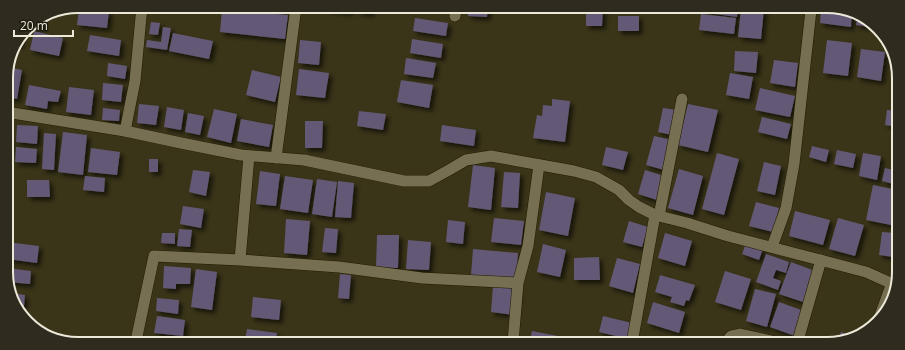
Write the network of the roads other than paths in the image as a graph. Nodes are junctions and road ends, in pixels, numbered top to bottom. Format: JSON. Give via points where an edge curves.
{"nodes":[{"id":1,"x":141,"y":13,"type":"edge"},
{"id":2,"x":295,"y":13,"type":"edge"},
{"id":3,"x":811,"y":13,"type":"edge"},
{"id":4,"x":682,"y":99,"type":"dead end"},
{"id":5,"x":13,"y":113,"type":"edge"},
{"id":6,"x":125,"y":131,"type":"junction"},
{"id":7,"x":249,"y":156,"type":"junction"},
{"id":8,"x":276,"y":158,"type":"junction"},
{"id":9,"x":539,"y":165,"type":"junction"},
{"id":10,"x":657,"y":216,"type":"junction"},
{"id":11,"x":772,"y":247,"type":"junction"},
{"id":12,"x":240,"y":260,"type":"junction"},
{"id":13,"x":822,"y":260,"type":"junction"},
{"id":14,"x":518,"y":283,"type":"junction"},
{"id":15,"x":891,"y":283,"type":"edge"},
{"id":16,"x":137,"y":337,"type":"edge"},
{"id":17,"x":513,"y":337,"type":"edge"},
{"id":18,"x":633,"y":337,"type":"edge"},
{"id":19,"x":730,"y":337,"type":"edge"},
{"id":20,"x":753,"y":337,"type":"edge"},
{"id":21,"x":799,"y":337,"type":"edge"}],
"edges":[{"from":1,"to":6,"type":"street","via":[[135,81]]},
{"from":2,"to":8,"type":"street"},
{"from":3,"to":11,"type":"street","via":[[794,164],[786,208]]},
{"from":4,"to":10,"type":"street"},
{"from":5,"to":6,"type":"street"},
{"from":6,"to":7,"type":"street"},
{"from":7,"to":8,"type":"street"},
{"from":7,"to":12,"type":"street"},
{"from":8,"to":9,"type":"street","via":[[304,160],[404,181],[429,181],[466,160],[491,156]]},
{"from":9,"to":10,"type":"street","via":[[596,178]]},
{"from":9,"to":14,"type":"street","via":[[528,246]]},
{"from":10,"to":11,"type":"street"},
{"from":10,"to":18,"type":"street"},
{"from":11,"to":13,"type":"street"},
{"from":12,"to":14,"type":"street","via":[[339,267],[422,278]]},
{"from":12,"to":16,"type":"street","via":[[154,256]]},
{"from":13,"to":15,"type":"street","via":[[866,272]]},
{"from":13,"to":21,"type":"street"},
{"from":14,"to":17,"type":"street"},
{"from":19,"to":20,"type":"street","via":[[740,334]]}]}
